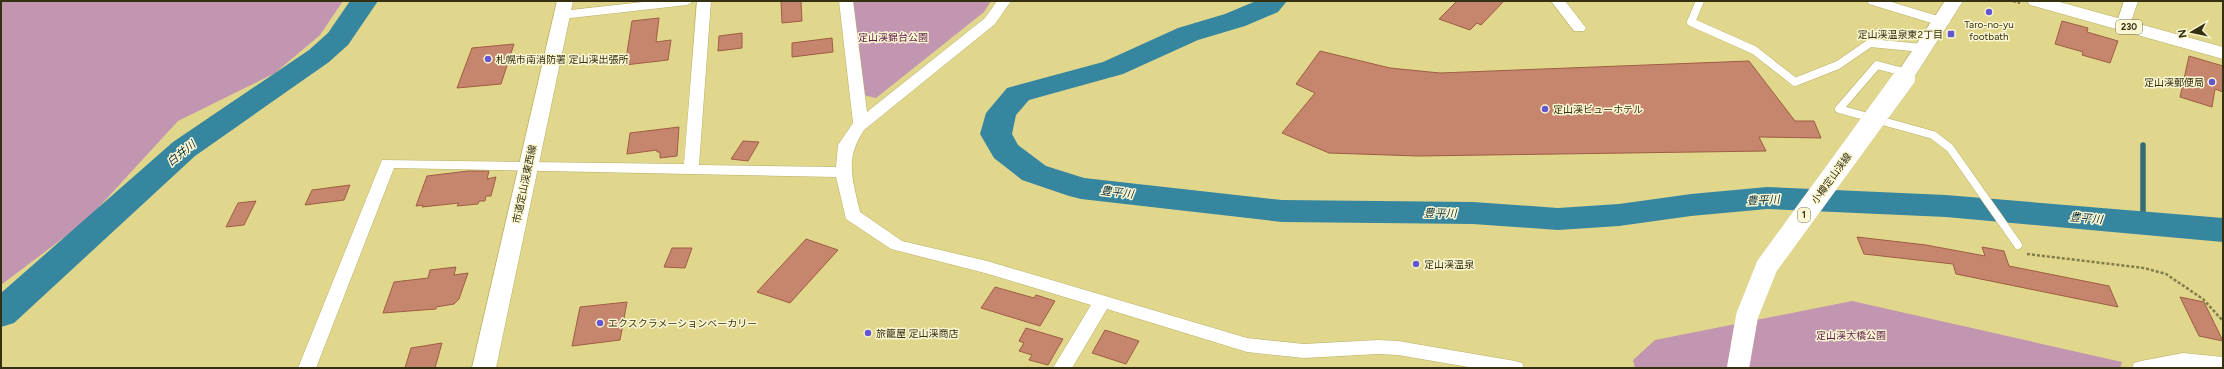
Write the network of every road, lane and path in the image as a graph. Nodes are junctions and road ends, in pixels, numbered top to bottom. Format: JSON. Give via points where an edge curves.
{"nodes":[{"id":1,"x":687,"y":1,"type":"edge"},
{"id":2,"x":704,"y":1,"type":"edge"},
{"id":3,"x":846,"y":1,"type":"edge"},
{"id":4,"x":1004,"y":1,"type":"edge"},
{"id":5,"x":1558,"y":1,"type":"edge"},
{"id":6,"x":1700,"y":1,"type":"edge"},
{"id":7,"x":1874,"y":1,"type":"edge"},
{"id":8,"x":1954,"y":1,"type":"edge"},
{"id":9,"x":2036,"y":1,"type":"edge"},
{"id":10,"x":2070,"y":1,"type":"edge"},
{"id":11,"x":564,"y":8,"type":"edge"},
{"id":12,"x":2126,"y":14,"type":"edge"},
{"id":13,"x":1944,"y":22,"type":"junction"},
{"id":14,"x":1579,"y":28,"type":"dead end"},
{"id":15,"x":2223,"y":42,"type":"edge"},
{"id":16,"x":1923,"y":48,"type":"junction"},
{"id":17,"x":2223,"y":53,"type":"edge"},
{"id":18,"x":1906,"y":76,"type":"junction"},
{"id":19,"x":861,"y":124,"type":"junction"},
{"id":20,"x":527,"y":167,"type":"junction"},
{"id":21,"x":691,"y":169,"type":"junction"},
{"id":22,"x":843,"y":172,"type":"junction"},
{"id":23,"x":2018,"y":245,"type":"joint"},
{"id":24,"x":1102,"y":302,"type":"junction"},
{"id":25,"x":2223,"y":321,"type":"edge"},
{"id":26,"x":2223,"y":364,"type":"edge"},
{"id":27,"x":307,"y":368,"type":"edge"},
{"id":28,"x":484,"y":368,"type":"edge"},
{"id":29,"x":1062,"y":368,"type":"edge"},
{"id":30,"x":1515,"y":368,"type":"edge"},
{"id":31,"x":1738,"y":368,"type":"edge"},
{"id":32,"x":2141,"y":368,"type":"edge"}],
"edges":[{"from":1,"to":11,"type":"street"},
{"from":2,"to":21,"type":"street"},
{"from":3,"to":19,"type":"street"},
{"from":4,"to":19,"type":"street","via":[[990,22]]},
{"from":5,"to":14,"type":"street"},
{"from":6,"to":16,"type":"lane","via":[[1690,22],[1754,50],[1794,82],[1838,65],[1870,43]]},
{"from":7,"to":13,"type":"street"},
{"from":8,"to":13,"type":"main road","name":"小樽定山渓線","number":"1"},
{"from":9,"to":12,"type":"main road","number":"230"},
{"from":10,"to":12,"type":"main road","number":"230"},
{"from":11,"to":20,"type":"street","name":"市道定山渓東西線"},
{"from":12,"to":15,"type":"main road","number":"230"},
{"from":12,"to":17,"type":"main road","number":"230"},
{"from":13,"to":16,"type":"main road","name":"小樽定山渓線","number":"1"},
{"from":16,"to":18,"type":"main road","name":"小樽定山渓線","number":"1"},
{"from":18,"to":23,"type":"lane","via":[[1877,64],[1839,109],[1933,135],[1950,148]]},
{"from":18,"to":31,"type":"main road","name":"小樽定山渓線","number":"1","bridge":true,"via":[[1767,266],[1754,292],[1744,326]]},
{"from":19,"to":22,"type":"street","via":[[846,145]]},
{"from":20,"to":21,"type":"street"},
{"from":20,"to":27,"type":"street","via":[[388,162]]},
{"from":20,"to":28,"type":"street","name":"市道定山渓東西線"},
{"from":21,"to":22,"type":"street"},
{"from":22,"to":24,"type":"street","via":[[852,215],[897,245],[987,267]]},
{"from":23,"to":25,"type":"path","via":[[2026,254],[2033,256],[2144,268],[2166,274],[2203,299]]},
{"from":24,"to":29,"type":"street"},
{"from":24,"to":30,"type":"street","via":[[1247,345],[1304,351],[1398,348]]},
{"from":26,"to":32,"type":"street","via":[[2183,360]]}]}
